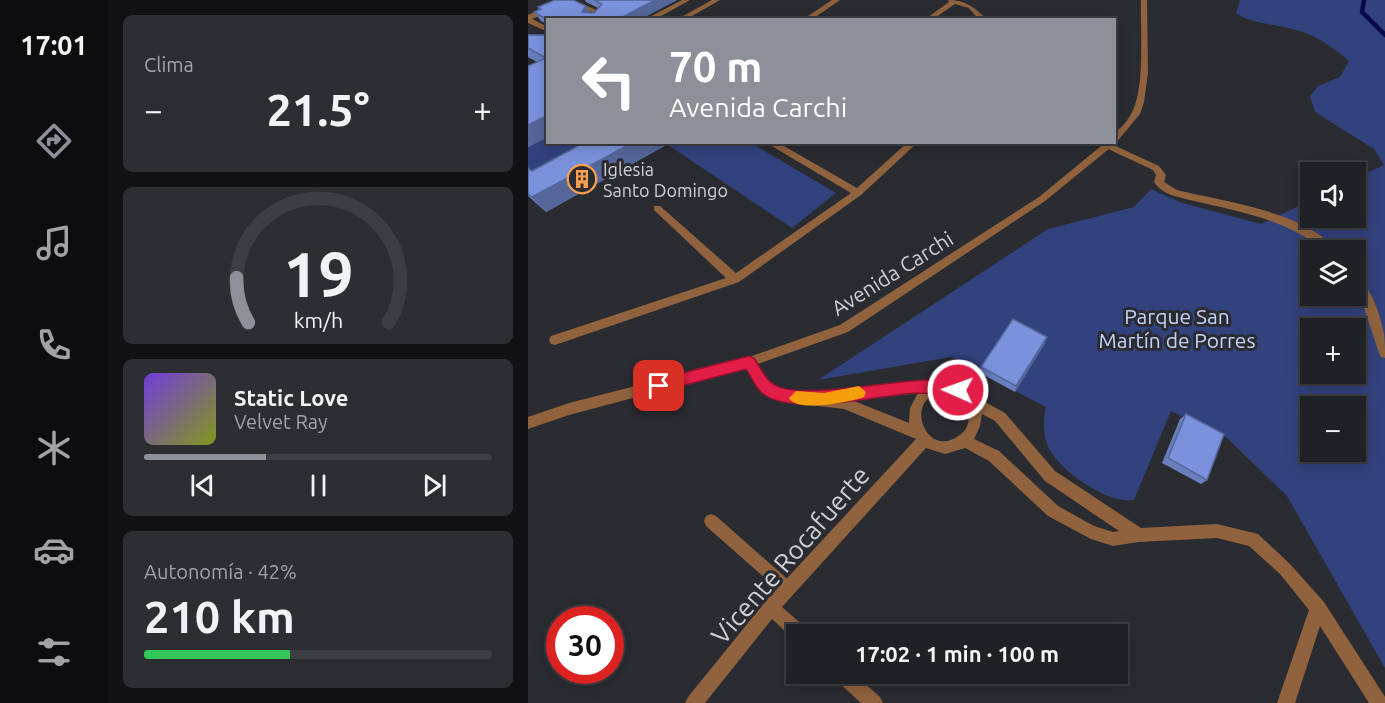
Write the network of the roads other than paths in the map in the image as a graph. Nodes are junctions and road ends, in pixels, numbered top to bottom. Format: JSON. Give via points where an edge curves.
{"nodes":[{"id":1,"x":570,"y":0,"type":"edge"},
{"id":2,"x":687,"y":0,"type":"edge"},
{"id":3,"x":717,"y":0,"type":"edge"},
{"id":4,"x":837,"y":0,"type":"edge"},
{"id":5,"x":953,"y":0,"type":"edge"},
{"id":6,"x":1144,"y":0,"type":"edge"},
{"id":7,"x":595,"y":18,"type":"edge"},
{"id":8,"x":651,"y":18,"type":"edge"},
{"id":9,"x":683,"y":18,"type":"edge"},
{"id":10,"x":808,"y":18,"type":"edge"},
{"id":11,"x":930,"y":18,"type":"edge"},
{"id":12,"x":983,"y":18,"type":"edge"},
{"id":13,"x":528,"y":19,"type":"edge"},
{"id":14,"x":546,"y":29,"type":"edge"},
{"id":15,"x":1116,"y":138,"type":"edge"},
{"id":16,"x":772,"y":144,"type":"edge"},
{"id":17,"x":912,"y":144,"type":"edge"},
{"id":18,"x":1111,"y":144,"type":"edge"},
{"id":19,"x":1114,"y":144,"type":"edge"},
{"id":20,"x":858,"y":193,"type":"junction"},
{"id":21,"x":657,"y":208,"type":"dead end"},
{"id":22,"x":1316,"y":240,"type":"edge"},
{"id":23,"x":735,"y":279,"type":"junction"},
{"id":24,"x":1366,"y":297,"type":"edge"},
{"id":25,"x":555,"y":340,"type":"dead end"},
{"id":26,"x":1385,"y":353,"type":"edge"},
{"id":27,"x":749,"y":362,"type":"junction"},
{"id":28,"x":933,"y":390,"type":"junction"},
{"id":29,"x":824,"y":399,"type":"junction"},
{"id":30,"x":972,"y":402,"type":"junction"},
{"id":31,"x":528,"y":423,"type":"edge"},
{"id":32,"x":921,"y":436,"type":"junction"},
{"id":33,"x":963,"y":440,"type":"junction"},
{"id":34,"x":711,"y":520,"type":"dead end"},
{"id":35,"x":1139,"y":535,"type":"junction"},
{"id":36,"x":788,"y":589,"type":"junction"},
{"id":37,"x":771,"y":608,"type":"junction"},
{"id":38,"x":1318,"y":608,"type":"junction"},
{"id":39,"x":789,"y":624,"type":"edge"},
{"id":40,"x":853,"y":684,"type":"edge"},
{"id":41,"x":694,"y":703,"type":"edge"},
{"id":42,"x":874,"y":703,"type":"edge"},
{"id":43,"x":1286,"y":703,"type":"edge"},
{"id":44,"x":1379,"y":703,"type":"edge"}],
"edges":[{"from":1,"to":7,"type":"street","via":[[601,14]]},
{"from":1,"to":13,"type":"street"},
{"from":2,"to":8,"type":"street"},
{"from":3,"to":9,"type":"street"},
{"from":4,"to":10,"type":"street"},
{"from":5,"to":11,"type":"street"},
{"from":5,"to":12,"type":"street","via":[[971,7]]},
{"from":6,"to":15,"type":"street","name":"Avenida Carchi","via":[[1142,83],[1136,114]]},
{"from":13,"to":14,"type":"street"},
{"from":16,"to":20,"type":"street"},
{"from":17,"to":20,"type":"street"},
{"from":18,"to":27,"type":"street","name":"Avenida Carchi","via":[[1042,200],[844,329]]},
{"from":19,"to":22,"type":"street","via":[[1156,168],[1161,175],[1159,182],[1174,193],[1278,220]]},
{"from":20,"to":23,"type":"street"},
{"from":21,"to":23,"type":"street"},
{"from":23,"to":25,"type":"street"},
{"from":24,"to":26,"type":"street"},
{"from":27,"to":29,"type":"street","via":[[767,389],[793,397]]},
{"from":27,"to":31,"type":"street","name":"Avenida Carchi"},
{"from":28,"to":29,"type":"street","via":[[918,387]]},
{"from":28,"to":30,"type":"street","via":[[958,390]]},
{"from":28,"to":32,"type":"street","via":[[915,408],[913,418]]},
{"from":29,"to":32,"type":"street","via":[[858,408]]},
{"from":30,"to":33,"type":"street","via":[[976,420]]},
{"from":30,"to":35,"type":"street","via":[[1000,417],[1050,476]]},
{"from":32,"to":33,"type":"street","via":[[949,446]]},
{"from":32,"to":36,"type":"street","name":"Vicente Rocafuerte"},
{"from":33,"to":35,"type":"street","via":[[994,456],[1069,521],[1113,539]]},
{"from":34,"to":36,"type":"street"},
{"from":35,"to":38,"type":"street","via":[[1217,531],[1253,539]]},
{"from":36,"to":37,"type":"street","name":"Vicente Rocafuerte"},
{"from":37,"to":39,"type":"street"},
{"from":37,"to":41,"type":"street","name":"Vicente Rocafuerte"},
{"from":38,"to":43,"type":"street"},
{"from":38,"to":44,"type":"street"},
{"from":40,"to":42,"type":"street"}]}
